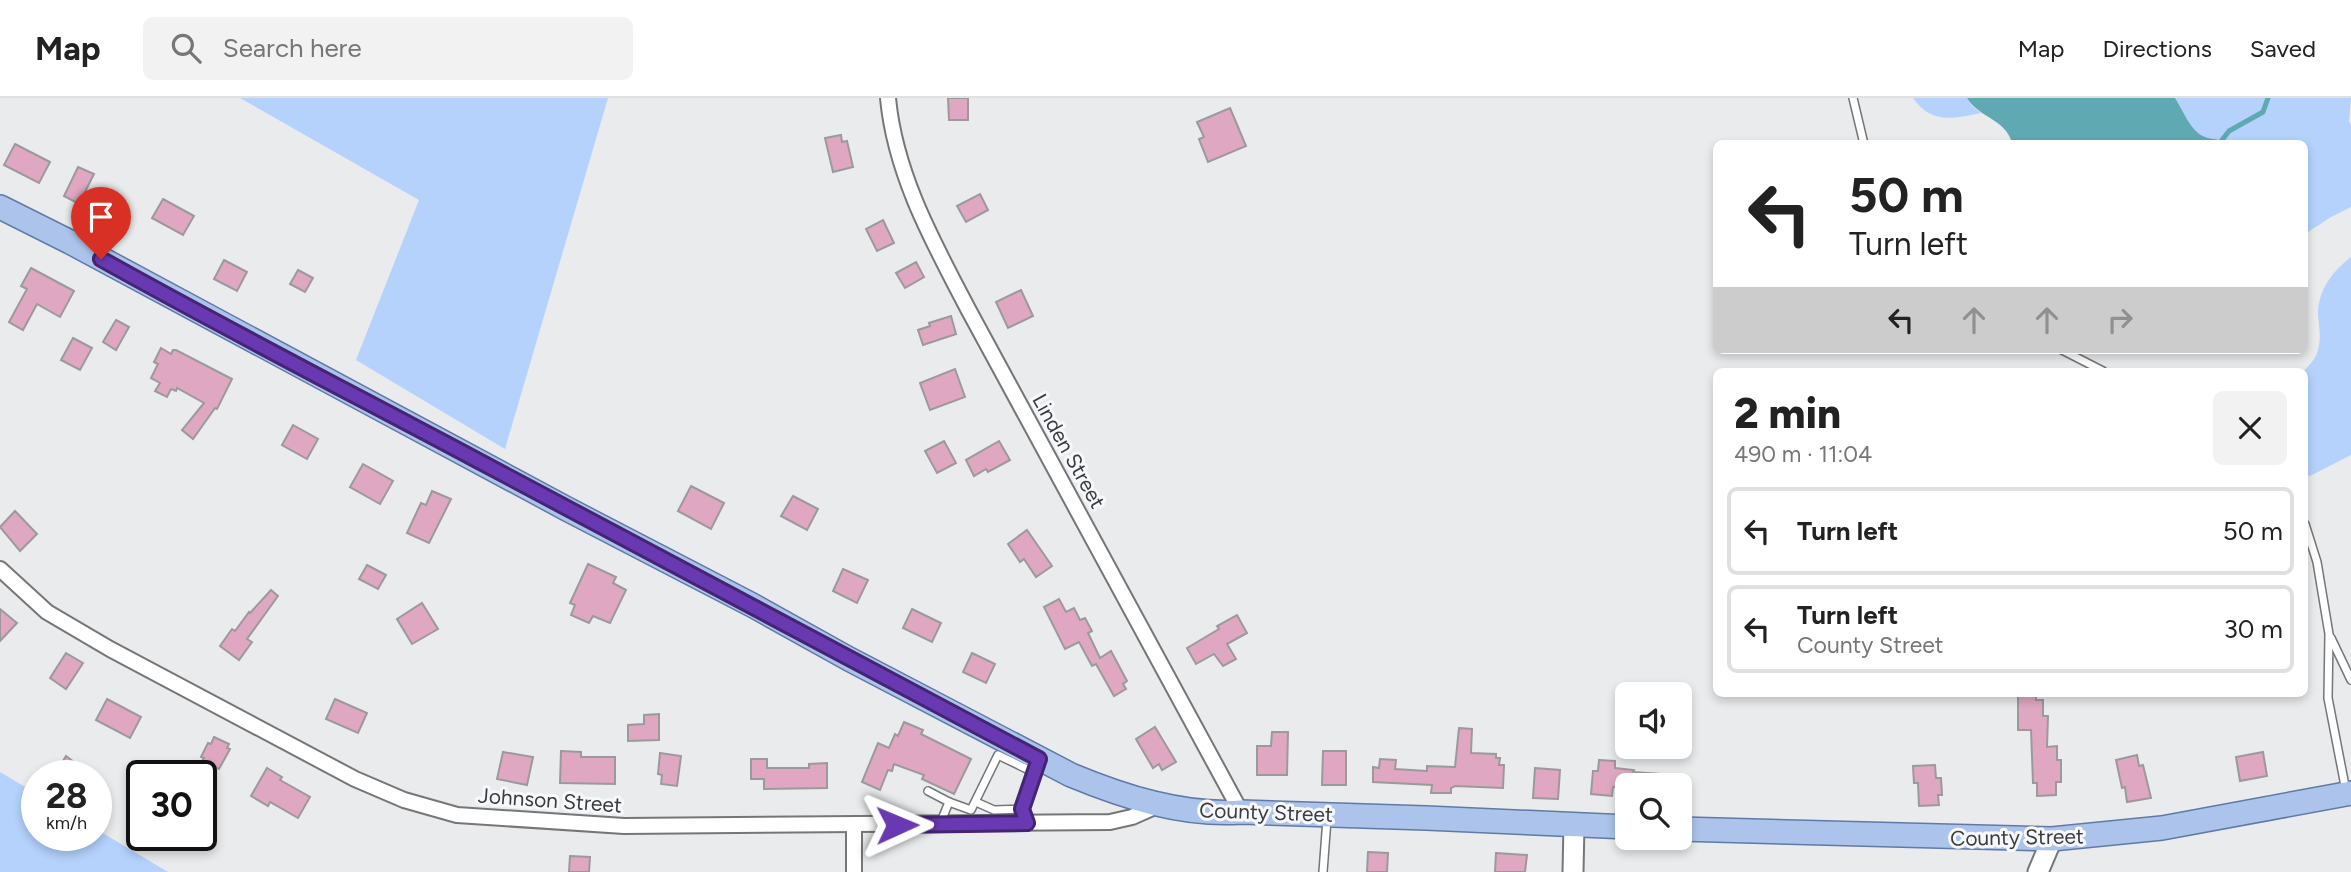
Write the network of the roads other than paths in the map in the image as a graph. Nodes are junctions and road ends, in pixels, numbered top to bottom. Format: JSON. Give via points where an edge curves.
{"nodes":[{"id":1,"x":888,"y":98,"type":"edge"},
{"id":2,"x":1853,"y":98,"type":"edge"},
{"id":3,"x":1863,"y":140,"type":"edge"},
{"id":4,"x":0,"y":207,"type":"edge"},
{"id":5,"x":2070,"y":354,"type":"edge"},
{"id":6,"x":2097,"y":368,"type":"edge"},
{"id":7,"x":2308,"y":534,"type":"edge"},
{"id":8,"x":0,"y":569,"type":"edge"},
{"id":9,"x":2329,"y":634,"type":"junction"},
{"id":10,"x":2351,"y":680,"type":"edge"},
{"id":11,"x":1036,"y":765,"type":"junction"},
{"id":12,"x":928,"y":791,"type":"dead end"},
{"id":13,"x":2349,"y":793,"type":"edge"},
{"id":14,"x":949,"y":802,"type":"junction"},
{"id":15,"x":976,"y":802,"type":"junction"},
{"id":16,"x":1160,"y":804,"type":"junction"},
{"id":17,"x":1241,"y":812,"type":"junction"},
{"id":18,"x":1328,"y":815,"type":"junction"},
{"id":19,"x":1025,"y":816,"type":"junction"},
{"id":20,"x":939,"y":825,"type":"junction"},
{"id":21,"x":1574,"y":825,"type":"junction"},
{"id":22,"x":854,"y":826,"type":"junction"},
{"id":23,"x":1615,"y":827,"type":"edge"},
{"id":24,"x":1692,"y":829,"type":"edge"},
{"id":25,"x":2052,"y":839,"type":"junction"},
{"id":26,"x":854,"y":872,"type":"edge"},
{"id":27,"x":1323,"y":872,"type":"edge"},
{"id":28,"x":1573,"y":872,"type":"edge"},
{"id":29,"x":2038,"y":872,"type":"edge"}],
"edges":[{"from":1,"to":17,"type":"street","name":"Linden Street","via":[[900,162],[935,245]]},
{"from":2,"to":3,"type":"lane"},
{"from":4,"to":11,"type":"main road","name":"County Street","via":[[752,605]]},
{"from":5,"to":6,"type":"lane"},
{"from":7,"to":9,"type":"lane"},
{"from":8,"to":22,"type":"street","name":"Johnson Street","via":[[47,612],[110,649],[355,779],[430,809],[483,818],[624,827]]},
{"from":9,"to":10,"type":"lane"},
{"from":9,"to":13,"type":"lane","via":[[2328,698]]},
{"from":11,"to":15,"type":"lane","via":[[998,755]]},
{"from":11,"to":16,"type":"main road","name":"County Street"},
{"from":11,"to":19,"type":"lane"},
{"from":12,"to":14,"type":"lane"},
{"from":13,"to":25,"type":"main road","name":"County Street","via":[[2162,828]]},
{"from":14,"to":15,"type":"lane","via":[[971,810]]},
{"from":14,"to":20,"type":"lane"},
{"from":15,"to":19,"type":"lane"},
{"from":16,"to":17,"type":"main road","name":"County Street","via":[[1218,814]]},
{"from":16,"to":19,"type":"street","name":"Johnson Street","via":[[1110,822]]},
{"from":17,"to":18,"type":"main road","name":"County Street"},
{"from":18,"to":21,"type":"main road","name":"County Street"},
{"from":18,"to":27,"type":"lane"},
{"from":19,"to":20,"type":"street","name":"Johnson Street"},
{"from":20,"to":22,"type":"street","name":"Johnson Street"},
{"from":21,"to":23,"type":"main road","name":"County Street"},
{"from":21,"to":28,"type":"street"},
{"from":22,"to":26,"type":"street"},
{"from":24,"to":25,"type":"main road","name":"County Street"},
{"from":25,"to":29,"type":"street"}]}
